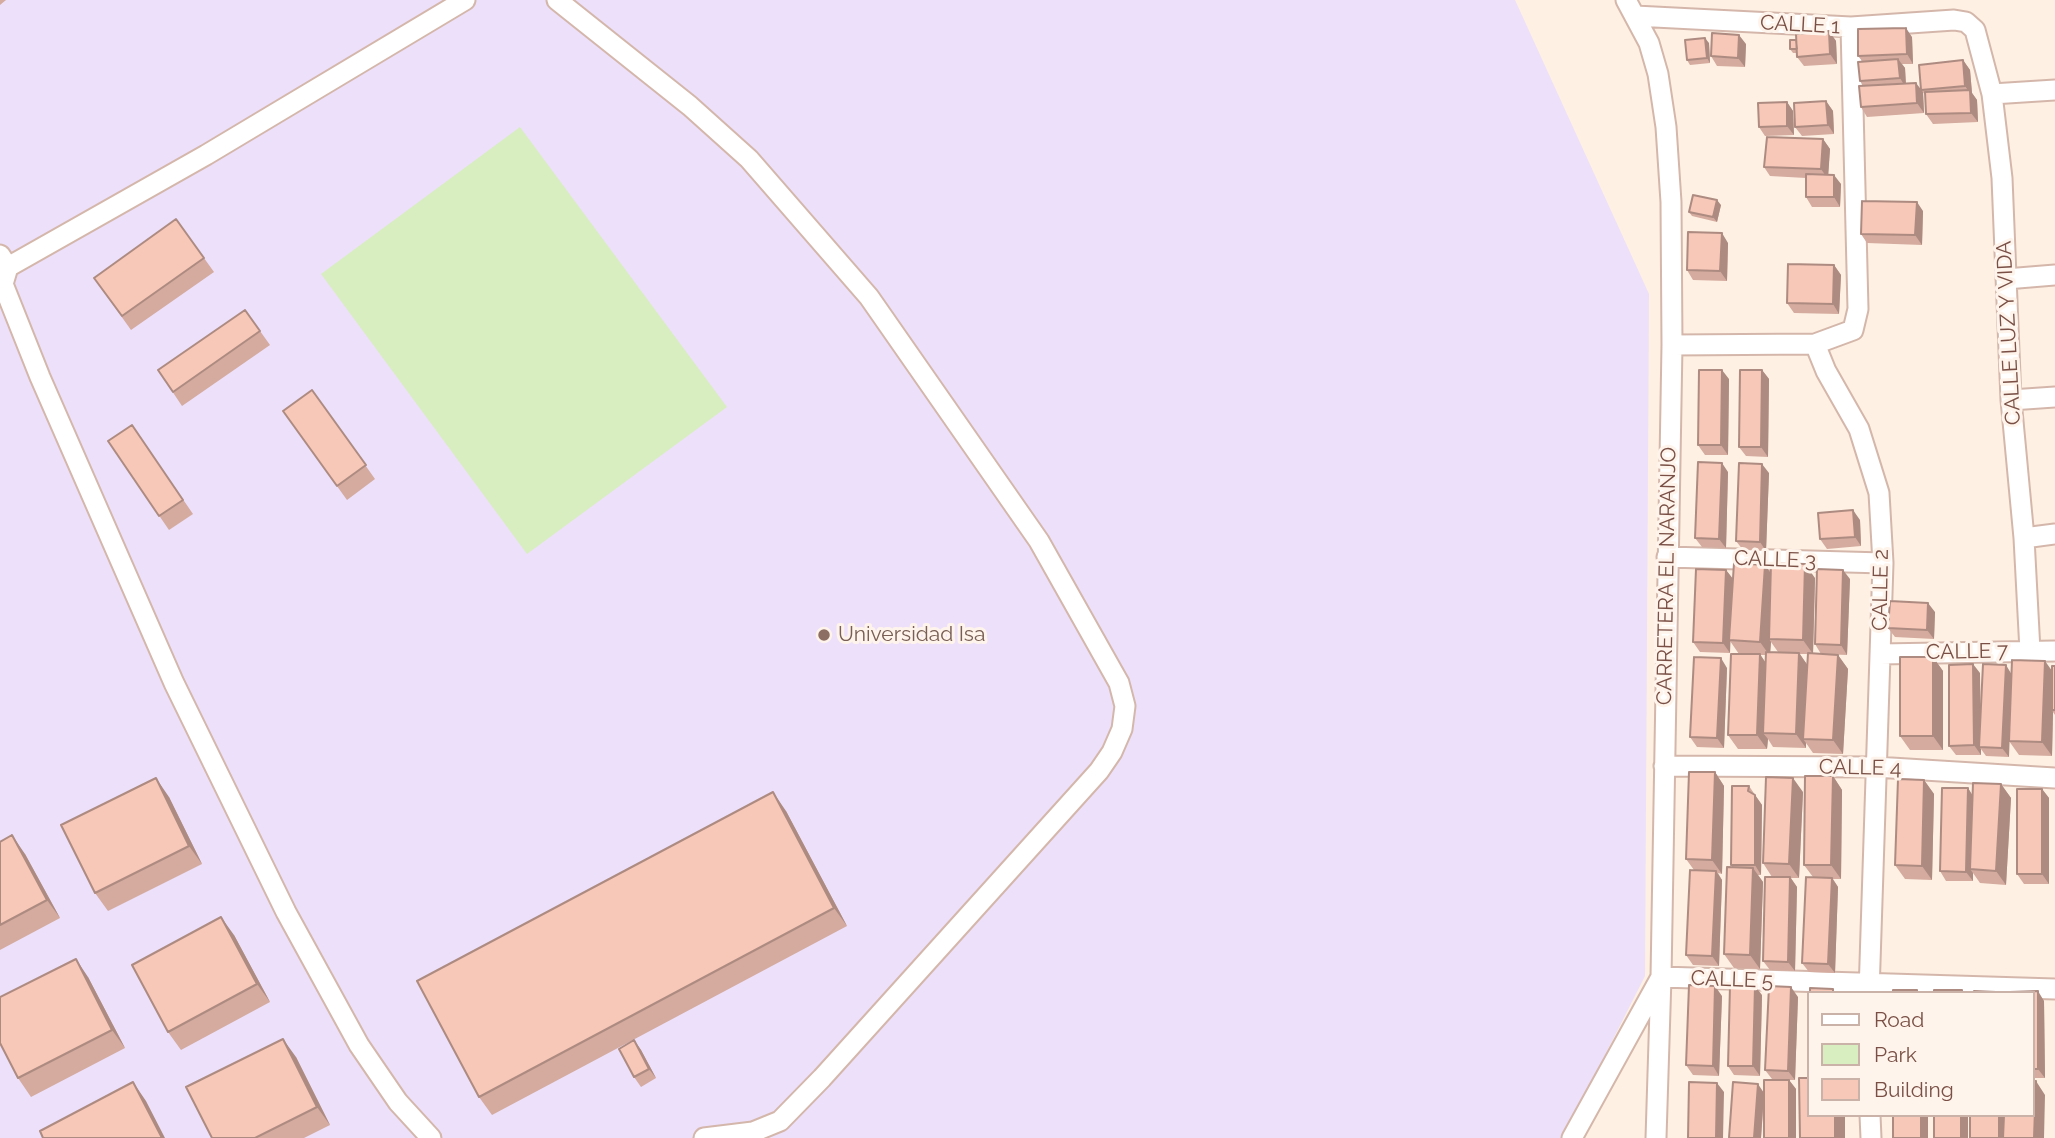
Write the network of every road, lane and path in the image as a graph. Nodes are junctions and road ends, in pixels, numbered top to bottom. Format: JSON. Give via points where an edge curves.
{"nodes":[{"id":1,"x":465,"y":0,"type":"edge"},
{"id":2,"x":557,"y":0,"type":"edge"},
{"id":3,"x":1630,"y":8,"type":"edge"},
{"id":4,"x":1966,"y":22,"type":"joint"},
{"id":5,"x":1851,"y":27,"type":"junction"},
{"id":6,"x":2055,"y":90,"type":"edge"},
{"id":7,"x":1992,"y":94,"type":"junction"},
{"id":8,"x":4,"y":261,"type":"edge"},
{"id":9,"x":2055,"y":275,"type":"edge"},
{"id":10,"x":2006,"y":279,"type":"junction"},
{"id":11,"x":1815,"y":344,"type":"junction"},
{"id":12,"x":1672,"y":345,"type":"junction"},
{"id":13,"x":2055,"y":397,"type":"edge"},
{"id":14,"x":2011,"y":400,"type":"junction"},
{"id":15,"x":2055,"y":534,"type":"edge"},
{"id":16,"x":2024,"y":538,"type":"junction"},
{"id":17,"x":1667,"y":556,"type":"junction"},
{"id":18,"x":1882,"y":563,"type":"junction"},
{"id":19,"x":2030,"y":651,"type":"junction"},
{"id":20,"x":2055,"y":651,"type":"edge"},
{"id":21,"x":1880,"y":654,"type":"junction"},
{"id":22,"x":1664,"y":766,"type":"junction"},
{"id":23,"x":1875,"y":767,"type":"junction"},
{"id":24,"x":2055,"y":778,"type":"edge"},
{"id":25,"x":1661,"y":977,"type":"junction"},
{"id":26,"x":1869,"y":989,"type":"edge"},
{"id":27,"x":2055,"y":989,"type":"edge"},
{"id":28,"x":1870,"y":1117,"type":"edge"},
{"id":29,"x":753,"y":1135,"type":"edge"},
{"id":30,"x":431,"y":1138,"type":"edge"},
{"id":31,"x":704,"y":1138,"type":"edge"},
{"id":32,"x":1572,"y":1138,"type":"edge"},
{"id":33,"x":1656,"y":1138,"type":"edge"},
{"id":34,"x":1871,"y":1138,"type":"edge"}],
"edges":[{"from":1,"to":8,"type":"street","via":[[206,155]]},
{"from":2,"to":29,"type":"street","via":[[750,159],[869,297],[1039,541],[1119,683],[1125,706],[1122,729],[1099,771],[822,1078],[780,1121]]},
{"from":3,"to":5,"type":"street","name":"CALLE 1"},
{"from":3,"to":12,"type":"street","name":"CARRETERA EL NARANJO","via":[[1654,60],[1666,127]]},
{"from":4,"to":5,"type":"street","name":"CALLE 1"},
{"from":4,"to":7,"type":"street","name":"CALLE LUZ Y VIDA","via":[[1975,30]]},
{"from":5,"to":11,"type":"street","via":[[1857,309],[1853,330]]},
{"from":6,"to":7,"type":"street"},
{"from":7,"to":10,"type":"street","name":"CALLE LUZ Y VIDA","via":[[2002,178]]},
{"from":8,"to":30,"type":"street","via":[[3,284],[27,344],[180,694],[286,912],[359,1045],[398,1102]]},
{"from":9,"to":10,"type":"street"},
{"from":10,"to":14,"type":"street","name":"CALLE LUZ Y VIDA"},
{"from":11,"to":12,"type":"street"},
{"from":11,"to":18,"type":"street","name":"CALLE 2","via":[[1855,418],[1874,472]]},
{"from":12,"to":17,"type":"street","name":"CARRETERA EL NARANJO"},
{"from":13,"to":14,"type":"street"},
{"from":14,"to":16,"type":"street","name":"CALLE LUZ Y VIDA"},
{"from":15,"to":16,"type":"street"},
{"from":16,"to":19,"type":"street","name":"CALLE LUZ Y VIDA"},
{"from":17,"to":18,"type":"street","name":"CALLE 3"},
{"from":17,"to":22,"type":"street","name":"CARRETERA EL NARANJO"},
{"from":18,"to":21,"type":"street","name":"CALLE 2"},
{"from":19,"to":20,"type":"street","name":"CALLE 7"},
{"from":19,"to":21,"type":"street","name":"CALLE 7"},
{"from":21,"to":23,"type":"street","name":"CALLE 2"},
{"from":22,"to":23,"type":"street","name":"CALLE 4"},
{"from":22,"to":25,"type":"street","name":"CARRETERA EL NARANJO"},
{"from":23,"to":24,"type":"street","name":"CALLE 4"},
{"from":23,"to":26,"type":"street","name":"CALLE 2"},
{"from":25,"to":26,"type":"street","name":"CALLE 5"},
{"from":25,"to":32,"type":"street","name":"CARRETERA EL NARANJO"},
{"from":25,"to":33,"type":"street"},
{"from":26,"to":27,"type":"street","name":"CALLE 5"},
{"from":28,"to":34,"type":"street"},
{"from":29,"to":31,"type":"street"}]}
